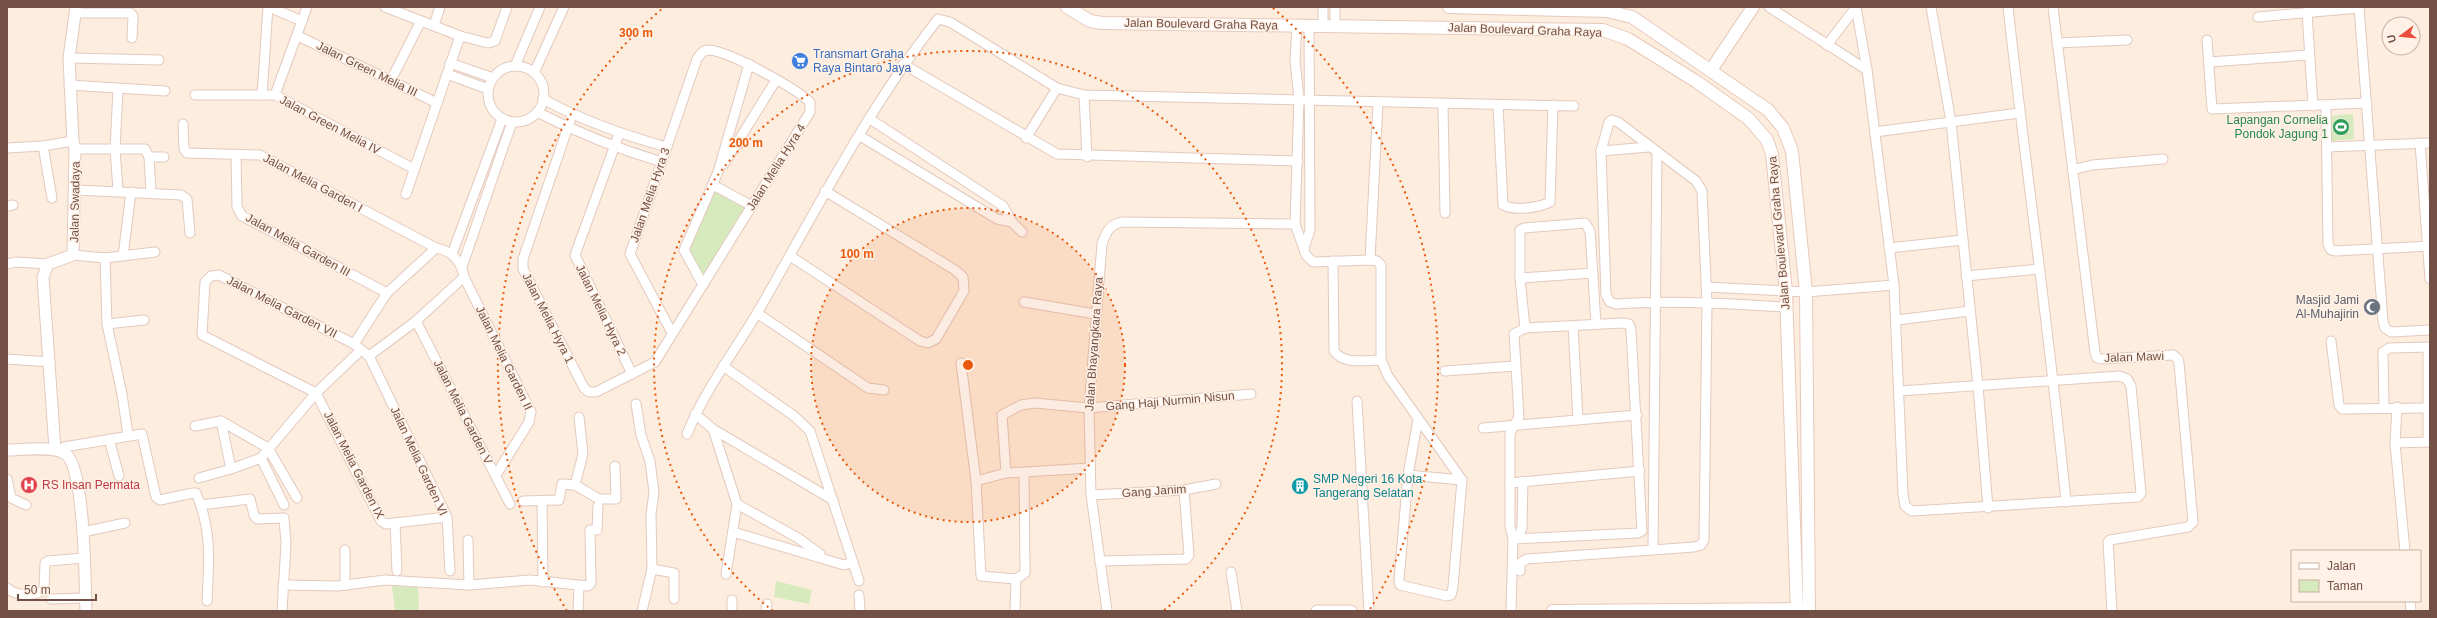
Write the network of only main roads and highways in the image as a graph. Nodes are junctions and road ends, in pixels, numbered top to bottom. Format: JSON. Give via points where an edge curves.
{"nodes":[{"id":1,"x":1067,"y":7,"type":"edge"},
{"id":2,"x":1449,"y":7,"type":"edge"},
{"id":3,"x":1754,"y":7,"type":"edge"},
{"id":4,"x":1711,"y":70,"type":"junction"},
{"id":5,"x":1804,"y":610,"type":"edge"},
{"id":6,"x":1554,"y":611,"type":"edge"}],
"edges":[{"from":1,"to":5,"type":"main road","name":"Jalan Boulevard Graha Raya","via":[[1090,21],[1102,23],[1603,30],[1628,39],[1743,114],[1767,140],[1772,154],[1786,292]]},
{"from":2,"to":4,"type":"main road","name":"Jalan Boulevard Graha Raya","via":[[1607,11],[1632,17]]},
{"from":3,"to":4,"type":"main road"},
{"from":4,"to":5,"type":"main road","name":"Jalan Boulevard Graha Raya","via":[[1768,110],[1783,128],[1792,151],[1806,292]]},
{"from":5,"to":6,"type":"main road"}]}
